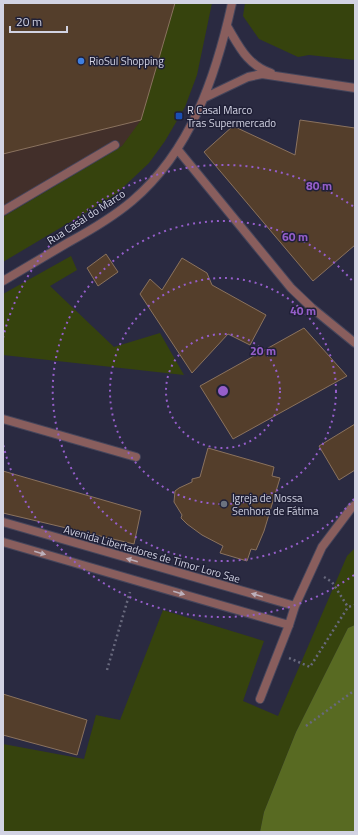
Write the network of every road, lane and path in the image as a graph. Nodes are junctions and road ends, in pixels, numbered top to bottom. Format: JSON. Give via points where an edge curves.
{"nodes":[{"id":1,"x":232,"y":3,"type":"edge"},
{"id":2,"x":227,"y":26,"type":"junction"},
{"id":3,"x":283,"y":76,"type":"junction"},
{"id":4,"x":355,"y":88,"type":"edge"},
{"id":5,"x":204,"y":98,"type":"junction"},
{"id":6,"x":115,"y":145,"type":"dead end"},
{"id":7,"x":178,"y":150,"type":"junction"},
{"id":8,"x":3,"y":210,"type":"edge"},
{"id":9,"x":3,"y":281,"type":"edge"},
{"id":10,"x":355,"y":343,"type":"edge"},
{"id":11,"x":3,"y":419,"type":"edge"},
{"id":12,"x":136,"y":457,"type":"dead end"},
{"id":13,"x":355,"y":505,"type":"edge"},
{"id":14,"x":3,"y":522,"type":"edge"},
{"id":15,"x":3,"y":542,"type":"edge"},
{"id":16,"x":312,"y":569,"type":"junction"},
{"id":17,"x":133,"y":580,"type":"junction"},
{"id":18,"x":355,"y":605,"type":"edge"},
{"id":19,"x":295,"y":606,"type":"junction"},
{"id":20,"x":348,"y":607,"type":"junction"},
{"id":21,"x":289,"y":625,"type":"junction"},
{"id":22,"x":277,"y":654,"type":"junction"},
{"id":23,"x":107,"y":670,"type":"dead end"},
{"id":24,"x":355,"y":690,"type":"edge"},
{"id":25,"x":260,"y":699,"type":"dead end"},
{"id":26,"x":306,"y":726,"type":"dead end"}],
"edges":[{"from":1,"to":2,"type":"street","name":"Rua Casal do Marco"},
{"from":2,"to":3,"type":"street","via":[[254,64],[263,70]]},
{"from":2,"to":5,"type":"street","name":"Rua Casal do Marco","via":[[219,58]]},
{"from":3,"to":4,"type":"street"},
{"from":3,"to":5,"type":"street","via":[[262,74],[248,77]]},
{"from":5,"to":7,"type":"street","name":"Rua Casal do Marco"},
{"from":6,"to":8,"type":"street"},
{"from":7,"to":9,"type":"street","name":"Rua Casal do Marco","via":[[156,178],[133,200],[82,235]]},
{"from":7,"to":10,"type":"street","via":[[291,288]]},
{"from":11,"to":12,"type":"street"},
{"from":13,"to":16,"type":"street","via":[[322,547]]},
{"from":19,"to":14,"type":"street","name":"Avenida Libertadores de Timor Loro Sae","one_way":true},
{"from":15,"to":17,"type":"street","one_way":true},
{"from":16,"to":19,"type":"street"},
{"from":16,"to":20,"type":"path","via":[[332,582]]},
{"from":17,"to":21,"type":"street","one_way":true},
{"from":17,"to":23,"type":"path"},
{"from":18,"to":20,"type":"path"},
{"from":19,"to":21,"type":"street"},
{"from":20,"to":22,"type":"path","via":[[310,667]]},
{"from":21,"to":22,"type":"street"},
{"from":22,"to":25,"type":"street"},
{"from":24,"to":26,"type":"path"}]}
